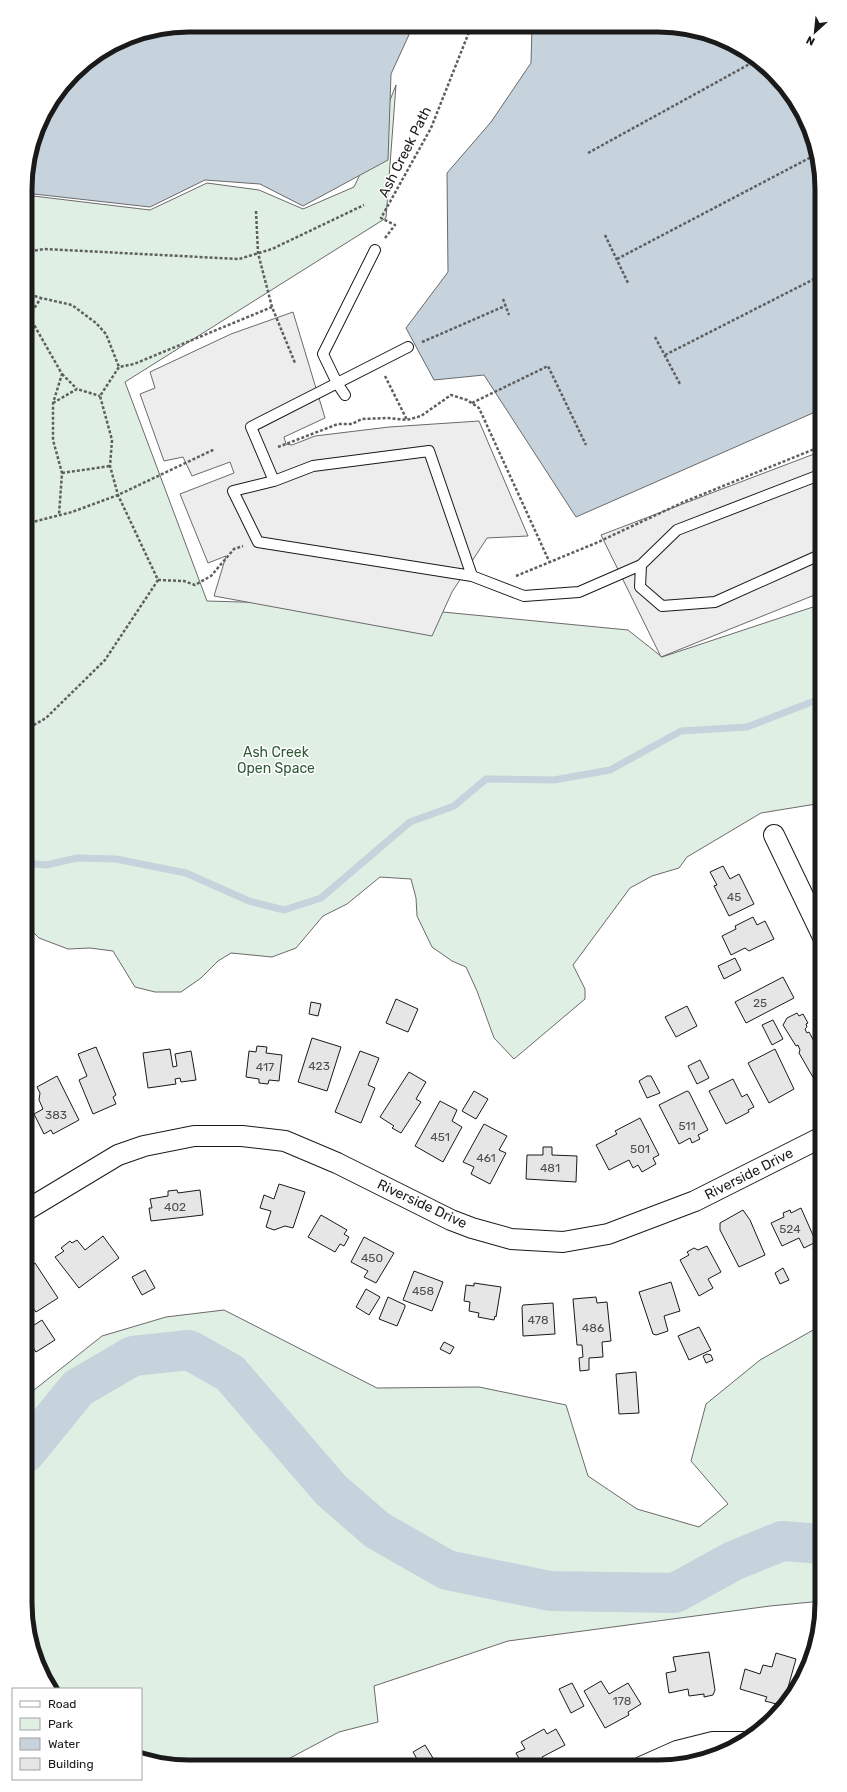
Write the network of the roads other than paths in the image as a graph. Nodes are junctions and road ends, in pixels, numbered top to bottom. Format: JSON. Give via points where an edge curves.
{"nodes":[{"id":1,"x":375,"y":250,"type":"road end"},
{"id":2,"x":408,"y":347,"type":"road end"},
{"id":3,"x":337,"y":383,"type":"junction"},
{"id":4,"x":345,"y":395,"type":"dead end"},
{"id":5,"x":815,"y":477,"type":"edge"},
{"id":6,"x":274,"y":481,"type":"junction"},
{"id":7,"x":815,"y":557,"type":"edge"},
{"id":8,"x":641,"y":565,"type":"junction"},
{"id":9,"x":472,"y":576,"type":"junction"},
{"id":10,"x":774,"y":835,"type":"dead end"},
{"id":11,"x":815,"y":920,"type":"edge"},
{"id":12,"x":815,"y":1141,"type":"edge"},
{"id":13,"x":32,"y":1207,"type":"edge"},
{"id":14,"x":732,"y":1742,"type":"edge"},
{"id":15,"x":657,"y":1760,"type":"edge"}],
"edges":[{"from":1,"to":3,"type":"lane","via":[[323,354]]},
{"from":2,"to":3,"type":"lane"},
{"from":3,"to":4,"type":"lane"},
{"from":3,"to":6,"type":"lane","via":[[251,427]]},
{"from":5,"to":8,"type":"lane","via":[[677,530]]},
{"from":6,"to":9,"type":"lane","via":[[313,466],[429,451]]},
{"from":6,"to":9,"type":"lane","via":[[234,491],[258,542]]},
{"from":7,"to":8,"type":"lane","via":[[715,602],[662,606],[640,587]]},
{"from":8,"to":9,"type":"lane","via":[[579,592],[524,596]]},
{"from":10,"to":11,"type":"street"},
{"from":12,"to":13,"type":"street","name":"Riverside Drive","via":[[695,1201],[608,1234],[563,1242],[511,1239],[478,1230],[451,1220],[337,1163],[285,1141],[242,1136],[194,1136],[137,1148],[118,1155]]},
{"from":14,"to":15,"type":"street","via":[[713,1742],[677,1751]]}]}
